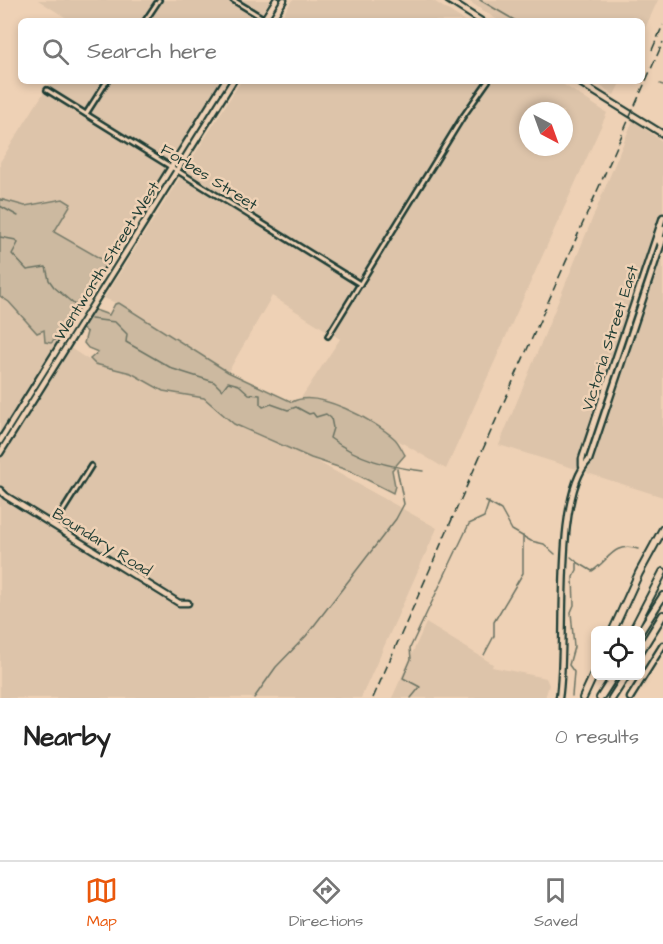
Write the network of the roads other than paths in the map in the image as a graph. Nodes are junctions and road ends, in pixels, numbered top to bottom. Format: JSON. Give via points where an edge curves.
{"nodes":[{"id":1,"x":159,"y":0,"type":"edge"},
{"id":2,"x":233,"y":0,"type":"edge"},
{"id":3,"x":276,"y":0,"type":"edge"},
{"id":4,"x":284,"y":0,"type":"edge"},
{"id":5,"x":448,"y":0,"type":"edge"},
{"id":6,"x":147,"y":18,"type":"edge"},
{"id":7,"x":264,"y":18,"type":"edge"},
{"id":8,"x":268,"y":18,"type":"edge"},
{"id":9,"x":269,"y":18,"type":"edge"},
{"id":10,"x":476,"y":18,"type":"edge"},
{"id":11,"x":105,"y":84,"type":"edge"},
{"id":12,"x":223,"y":84,"type":"edge"},
{"id":13,"x":231,"y":84,"type":"edge"},
{"id":14,"x":486,"y":84,"type":"edge"},
{"id":15,"x":582,"y":84,"type":"edge"},
{"id":16,"x":47,"y":90,"type":"dead end"},
{"id":17,"x":86,"y":114,"type":"junction"},
{"id":18,"x":663,"y":134,"type":"edge"},
{"id":19,"x":171,"y":168,"type":"junction"},
{"id":20,"x":177,"y":171,"type":"junction"},
{"id":21,"x":663,"y":217,"type":"edge"},
{"id":22,"x":663,"y":228,"type":"edge"},
{"id":23,"x":662,"y":242,"type":"edge"},
{"id":24,"x":360,"y":284,"type":"junction"},
{"id":25,"x":328,"y":336,"type":"dead end"},
{"id":26,"x":0,"y":441,"type":"edge"},
{"id":27,"x":0,"y":453,"type":"edge"},
{"id":28,"x":91,"y":466,"type":"dead end"},
{"id":29,"x":582,"y":466,"type":"junction"},
{"id":30,"x":0,"y":490,"type":"edge"},
{"id":31,"x":3,"y":495,"type":"edge"},
{"id":32,"x":53,"y":526,"type":"junction"},
{"id":33,"x":663,"y":529,"type":"edge"},
{"id":34,"x":663,"y":572,"type":"edge"},
{"id":35,"x":663,"y":596,"type":"edge"},
{"id":36,"x":188,"y":603,"type":"dead end"},
{"id":37,"x":663,"y":615,"type":"edge"},
{"id":38,"x":615,"y":626,"type":"edge"},
{"id":39,"x":635,"y":626,"type":"edge"},
{"id":40,"x":644,"y":626,"type":"edge"},
{"id":41,"x":645,"y":644,"type":"edge"},
{"id":42,"x":663,"y":645,"type":"edge"},
{"id":43,"x":591,"y":680,"type":"edge"},
{"id":44,"x":609,"y":680,"type":"edge"},
{"id":45,"x":623,"y":680,"type":"edge"},
{"id":46,"x":559,"y":698,"type":"edge"},
{"id":47,"x":583,"y":698,"type":"edge"},
{"id":48,"x":599,"y":698,"type":"edge"},
{"id":49,"x":612,"y":698,"type":"edge"},
{"id":50,"x":630,"y":698,"type":"edge"}],
"edges":[{"from":1,"to":6,"type":"street"},
{"from":2,"to":7,"type":"street"},
{"from":3,"to":8,"type":"main road"},
{"from":4,"to":9,"type":"main road"},
{"from":5,"to":10,"type":"main road"},
{"from":11,"to":17,"type":"street"},
{"from":12,"to":19,"type":"main road","name":"Wentworth Street West"},
{"from":13,"to":20,"type":"main road","name":"Wentworth Street West"},
{"from":14,"to":24,"type":"street"},
{"from":15,"to":18,"type":"main road"},
{"from":16,"to":17,"type":"street","name":"Forbes Street"},
{"from":17,"to":19,"type":"street","name":"Forbes Street"},
{"from":19,"to":20,"type":"street","name":"Forbes Street"},
{"from":19,"to":26,"type":"main road","name":"Wentworth Street West"},
{"from":20,"to":24,"type":"street","name":"Forbes Street"},
{"from":20,"to":27,"type":"main road","name":"Wentworth Street West"},
{"from":21,"to":29,"type":"main road","name":"Victoria Street East"},
{"from":22,"to":23,"type":"main road","name":"Victoria Street East","via":[[659,241]]},
{"from":23,"to":29,"type":"main road","name":"Victoria Street East","via":[[588,460]]},
{"from":24,"to":25,"type":"street"},
{"from":28,"to":32,"type":"street"},
{"from":29,"to":46,"type":"main road","name":"Victoria Street East","via":[[569,514],[564,561]]},
{"from":30,"to":31,"type":"main road","name":"Boundary Road"},
{"from":31,"to":32,"type":"main road","name":"Boundary Road"},
{"from":32,"to":36,"type":"main road","name":"Boundary Road","via":[[179,603]]},
{"from":33,"to":38,"type":"highway"},
{"from":34,"to":39,"type":"highway"},
{"from":35,"to":40,"type":"highway"},
{"from":37,"to":41,"type":"highway"},
{"from":42,"to":50,"type":"main road"},
{"from":43,"to":47,"type":"highway"},
{"from":44,"to":48,"type":"highway"},
{"from":45,"to":49,"type":"highway"}]}
